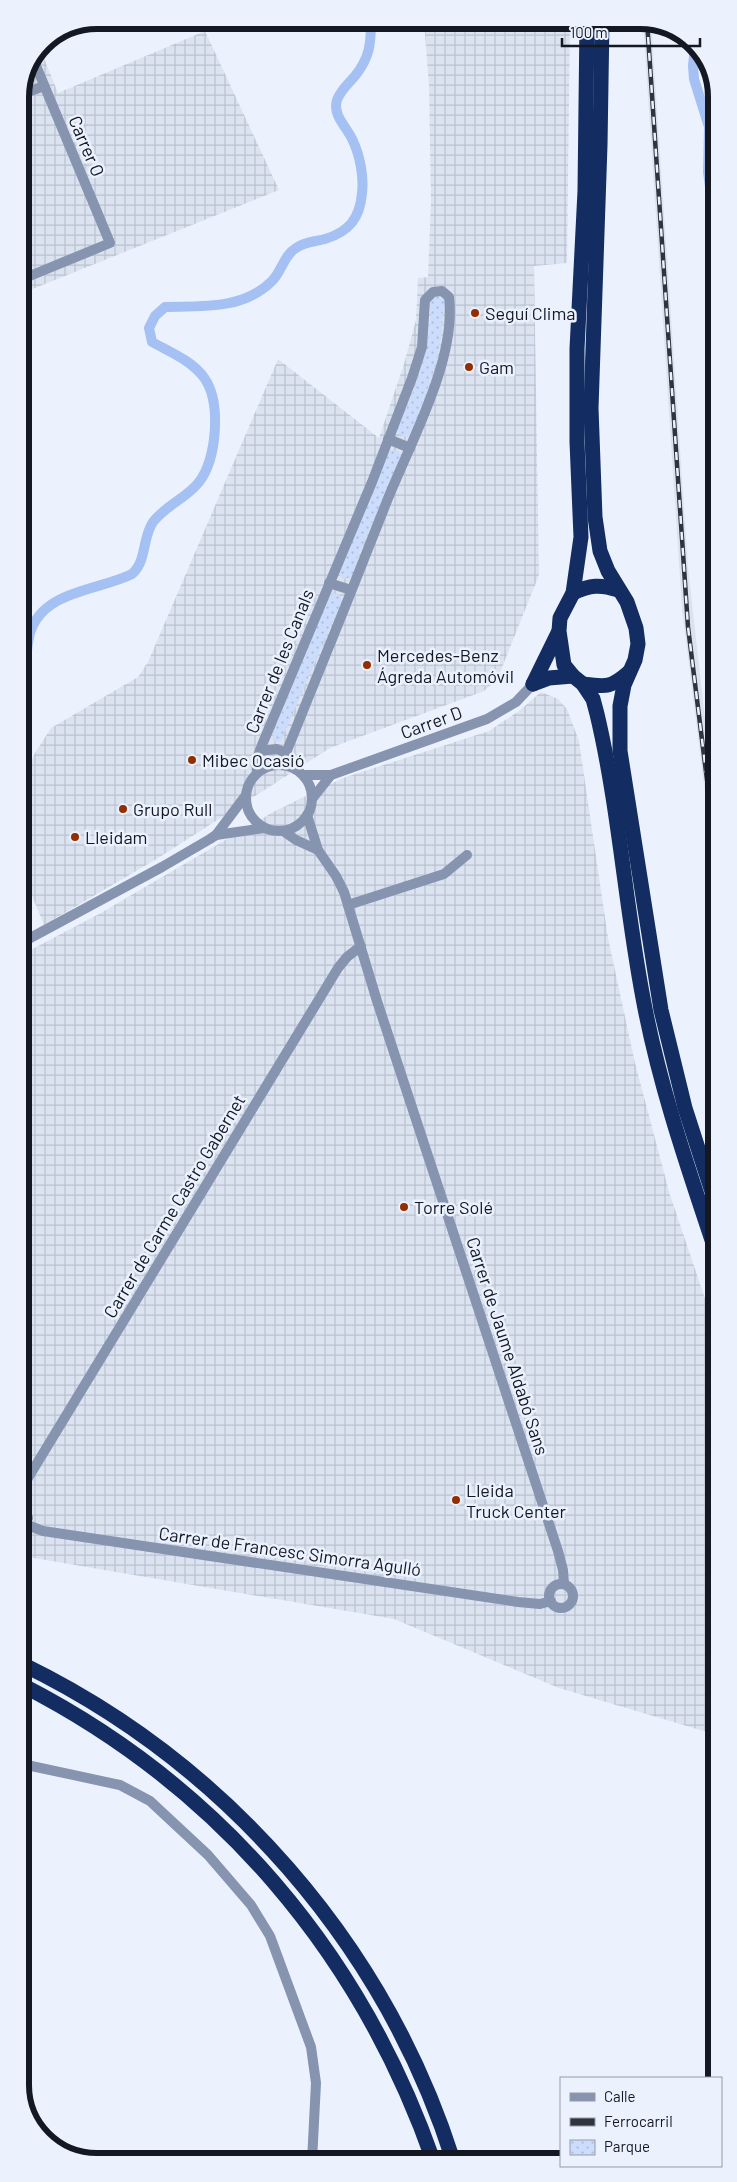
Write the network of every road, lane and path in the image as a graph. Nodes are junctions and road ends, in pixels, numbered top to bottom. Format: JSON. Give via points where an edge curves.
{"nodes":[{"id":1,"x":587,"y":29,"type":"edge"},
{"id":2,"x":602,"y":29,"type":"edge"},
{"id":3,"x":36,"y":67,"type":"edge"},
{"id":4,"x":44,"y":86,"type":"junction"},
{"id":5,"x":29,"y":92,"type":"edge"},
{"id":6,"x":29,"y":276,"type":"edge"},
{"id":7,"x":388,"y":439,"type":"junction"},
{"id":8,"x":410,"y":448,"type":"junction"},
{"id":9,"x":329,"y":583,"type":"junction"},
{"id":10,"x":351,"y":590,"type":"junction"},
{"id":11,"x":618,"y":590,"type":"junction"},
{"id":12,"x":573,"y":593,"type":"junction"},
{"id":13,"x":559,"y":631,"type":"junction"},
{"id":14,"x":630,"y":672,"type":"junction"},
{"id":15,"x":578,"y":680,"type":"junction"},
{"id":16,"x":533,"y":684,"type":"junction"},
{"id":17,"x":260,"y":751,"type":"junction"},
{"id":18,"x":286,"y":753,"type":"junction"},
{"id":19,"x":290,"y":766,"type":"junction"},
{"id":20,"x":257,"y":772,"type":"junction"},
{"id":21,"x":304,"y":775,"type":"junction"},
{"id":22,"x":332,"y":775,"type":"junction"},
{"id":23,"x":246,"y":795,"type":"junction"},
{"id":24,"x":312,"y":799,"type":"junction"},
{"id":25,"x":307,"y":815,"type":"junction"},
{"id":26,"x":265,"y":828,"type":"junction"},
{"id":27,"x":283,"y":831,"type":"junction"},
{"id":28,"x":216,"y":835,"type":"junction"},
{"id":29,"x":318,"y":850,"type":"junction"},
{"id":30,"x":467,"y":855,"type":"dead end"},
{"id":31,"x":348,"y":906,"type":"junction"},
{"id":32,"x":29,"y":939,"type":"edge"},
{"id":33,"x":361,"y":946,"type":"junction"},
{"id":34,"x":708,"y":1179,"type":"edge"},
{"id":35,"x":708,"y":1228,"type":"edge"},
{"id":36,"x":29,"y":1476,"type":"edge"},
{"id":37,"x":29,"y":1527,"type":"edge"},
{"id":38,"x":564,"y":1584,"type":"junction"},
{"id":39,"x":551,"y":1601,"type":"junction"},
{"id":40,"x":29,"y":1668,"type":"edge"},
{"id":41,"x":29,"y":1689,"type":"edge"},
{"id":42,"x":29,"y":1766,"type":"edge"},
{"id":43,"x":312,"y":2153,"type":"edge"},
{"id":44,"x":430,"y":2153,"type":"edge"},
{"id":45,"x":450,"y":2153,"type":"edge"}],
"edges":[{"from":1,"to":12,"type":"highway","via":[[585,191],[577,349],[581,537]]},
{"from":2,"to":11,"type":"highway","via":[[592,350],[593,484],[600,551]]},
{"from":3,"to":4,"type":"street","name":"Carrer O"},
{"from":4,"to":5,"type":"street"},
{"from":4,"to":6,"type":"street","name":"Carrer O","via":[[110,243]]},
{"from":7,"to":8,"type":"street"},
{"from":7,"to":8,"type":"street","name":"Carrer de les Canals","via":[[422,347],[425,300],[433,292],[442,291],[449,297],[450,305],[446,348]]},
{"from":7,"to":9,"type":"street","name":"Carrer de les Canals"},
{"from":8,"to":10,"type":"street","name":"Carrer de les Canals"},
{"from":9,"to":10,"type":"street","name":"Carrer de les Canals"},
{"from":9,"to":17,"type":"street","name":"Carrer de les Canals"},
{"from":10,"to":18,"type":"street","name":"Carrer de les Canals"},
{"from":11,"to":12,"type":"highway","via":[[600,584]]},
{"from":11,"to":14,"type":"highway","via":[[627,602],[636,628],[638,644]]},
{"from":12,"to":13,"type":"highway","via":[[560,618]]},
{"from":13,"to":15,"type":"highway","via":[[564,665]]},
{"from":13,"to":16,"type":"highway"},
{"from":14,"to":15,"type":"highway","via":[[616,683],[604,687]]},
{"from":14,"to":34,"type":"highway","via":[[621,701],[618,735],[651,961],[670,1053]]},
{"from":15,"to":16,"type":"highway","via":[[549,678]]},
{"from":15,"to":35,"type":"highway","via":[[593,699],[602,733],[650,1036],[678,1139]]},
{"from":16,"to":22,"type":"street","name":"Carrer D","via":[[516,702],[487,719]]},
{"from":17,"to":18,"type":"street","name":"Carrer de les Canals"},
{"from":17,"to":20,"type":"street","name":"Carrer de les Canals","via":[[256,761]]},
{"from":18,"to":19,"type":"street"},
{"from":19,"to":20,"type":"street","via":[[276,764]]},
{"from":19,"to":21,"type":"street"},
{"from":20,"to":23,"type":"street","via":[[248,785]]},
{"from":21,"to":22,"type":"street","name":"Carrer D"},
{"from":21,"to":24,"type":"street","via":[[312,790]]},
{"from":22,"to":24,"type":"street"},
{"from":23,"to":26,"type":"street","via":[[250,814]]},
{"from":23,"to":28,"type":"street"},
{"from":24,"to":25,"type":"street"},
{"from":25,"to":27,"type":"street","via":[[297,826]]},
{"from":25,"to":29,"type":"street"},
{"from":26,"to":27,"type":"street"},
{"from":26,"to":28,"type":"street"},
{"from":27,"to":29,"type":"street"},
{"from":28,"to":32,"type":"street","via":[[162,868]]},
{"from":29,"to":31,"type":"street","name":"Carrer de Jaume Aldabó Sans","via":[[336,876]]},
{"from":30,"to":31,"type":"street","via":[[444,874]]},
{"from":31,"to":33,"type":"street","name":"Carrer de Jaume Aldabó Sans"},
{"from":33,"to":36,"type":"street","name":"Carrer de Carme Castro Gabernet","via":[[338,968]]},
{"from":33,"to":38,"type":"street","name":"Carrer de Jaume Aldabó Sans","via":[[558,1551]]},
{"from":37,"to":39,"type":"street","name":"Carrer de Francesc Simorra Agulló","via":[[518,1602],[540,1604]]},
{"from":38,"to":39,"type":"street","via":[[551,1590]]},
{"from":38,"to":39,"type":"street","via":[[572,1592],[570,1603],[560,1607]]},
{"from":40,"to":45,"type":"highway","via":[[97,1705],[185,1767],[251,1827],[298,1878],[340,1933],[386,2006],[418,2069]]},
{"from":41,"to":44,"type":"highway","via":[[88,1722],[150,1765],[228,1832],[278,1886],[326,1948],[374,2023],[403,2083]]},
{"from":42,"to":43,"type":"street","via":[[120,1785],[150,1801],[208,1855],[251,1906],[275,1949],[311,2047],[316,2083]]}]}
